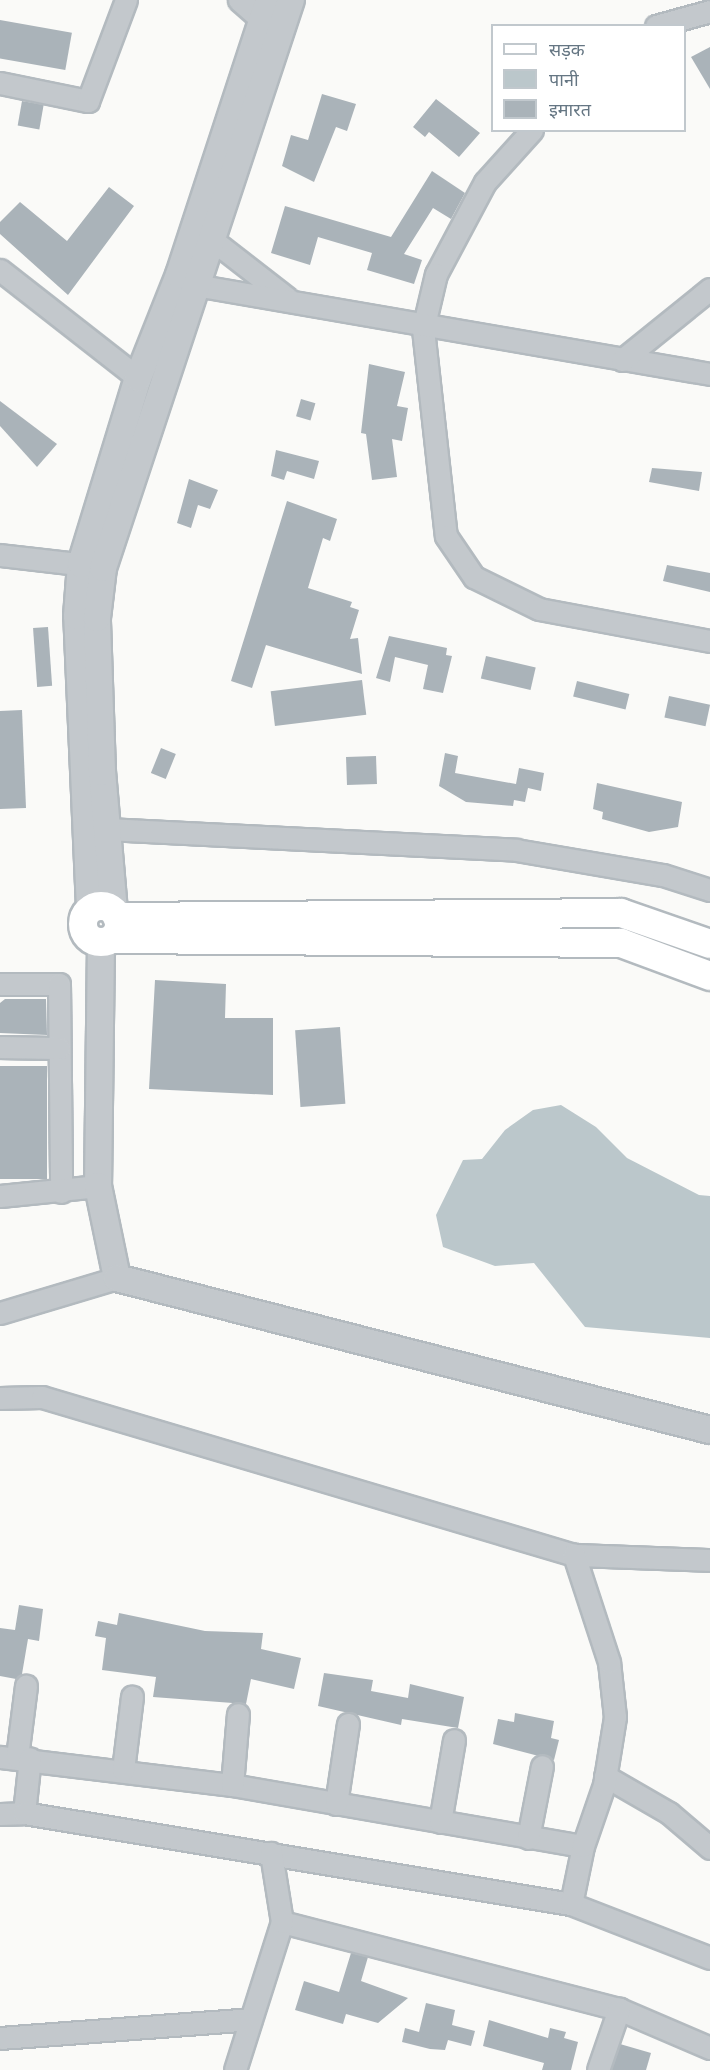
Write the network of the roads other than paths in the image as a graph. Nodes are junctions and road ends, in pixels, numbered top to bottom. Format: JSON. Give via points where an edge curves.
{"nodes":[{"id":1,"x":126,"y":0,"type":"edge"},
{"id":2,"x":239,"y":0,"type":"edge"},
{"id":3,"x":291,"y":0,"type":"edge"},
{"id":4,"x":710,"y":11,"type":"edge"},
{"id":5,"x":270,"y":18,"type":"edge"},
{"id":6,"x":663,"y":24,"type":"edge"},
{"id":7,"x":0,"y":83,"type":"edge"},
{"id":8,"x":530,"y":132,"type":"edge"},
{"id":9,"x":211,"y":239,"type":"junction"},
{"id":10,"x":0,"y":270,"type":"edge"},
{"id":11,"x":195,"y":285,"type":"junction"},
{"id":12,"x":710,"y":288,"type":"edge"},
{"id":13,"x":290,"y":300,"type":"junction"},
{"id":14,"x":423,"y":329,"type":"junction"},
{"id":15,"x":622,"y":360,"type":"junction"},
{"id":16,"x":710,"y":374,"type":"edge"},
{"id":17,"x":138,"y":378,"type":"junction"},
{"id":18,"x":0,"y":555,"type":"edge"},
{"id":19,"x":92,"y":566,"type":"junction"},
{"id":20,"x":710,"y":641,"type":"edge"},
{"id":21,"x":107,"y":830,"type":"junction"},
{"id":22,"x":710,"y":890,"type":"edge"},
{"id":23,"x":107,"y":924,"type":"junction"},
{"id":24,"x":710,"y":944,"type":"edge"},
{"id":25,"x":710,"y":976,"type":"edge"},
{"id":26,"x":0,"y":984,"type":"edge"},
{"id":27,"x":0,"y":1047,"type":"edge"},
{"id":28,"x":59,"y":1048,"type":"junction"},
{"id":29,"x":98,"y":1186,"type":"junction"},
{"id":30,"x":61,"y":1192,"type":"junction"},
{"id":31,"x":0,"y":1196,"type":"edge"},
{"id":32,"x":117,"y":1278,"type":"junction"},
{"id":33,"x":0,"y":1313,"type":"edge"},
{"id":34,"x":0,"y":1398,"type":"edge"},
{"id":35,"x":710,"y":1430,"type":"edge"},
{"id":36,"x":574,"y":1555,"type":"junction"},
{"id":37,"x":710,"y":1560,"type":"edge"},
{"id":38,"x":26,"y":1686,"type":"dead end"},
{"id":39,"x":132,"y":1696,"type":"dead end"},
{"id":40,"x":238,"y":1714,"type":"dead end"},
{"id":41,"x":348,"y":1724,"type":"dead end"},
{"id":42,"x":454,"y":1740,"type":"dead end"},
{"id":43,"x":16,"y":1758,"type":"edge"},
{"id":44,"x":542,"y":1766,"type":"dead end"},
{"id":45,"x":123,"y":1770,"type":"junction"},
{"id":46,"x":605,"y":1776,"type":"junction"},
{"id":47,"x":232,"y":1785,"type":"junction"},
{"id":48,"x":336,"y":1804,"type":"junction"},
{"id":49,"x":24,"y":1813,"type":"junction"},
{"id":50,"x":0,"y":1814,"type":"edge"},
{"id":51,"x":440,"y":1822,"type":"junction"},
{"id":52,"x":528,"y":1838,"type":"junction"},
{"id":53,"x":583,"y":1846,"type":"junction"},
{"id":54,"x":710,"y":1848,"type":"edge"},
{"id":55,"x":271,"y":1853,"type":"junction"},
{"id":56,"x":572,"y":1904,"type":"junction"},
{"id":57,"x":282,"y":1922,"type":"junction"},
{"id":58,"x":710,"y":1958,"type":"edge"},
{"id":59,"x":619,"y":2009,"type":"junction"},
{"id":60,"x":250,"y":2019,"type":"junction"},
{"id":61,"x":0,"y":2038,"type":"edge"},
{"id":62,"x":710,"y":2048,"type":"edge"},
{"id":63,"x":235,"y":2070,"type":"edge"},
{"id":64,"x":598,"y":2070,"type":"edge"}],
"edges":[{"from":1,"to":7,"type":"street","via":[[88,101]]},
{"from":2,"to":5,"type":"street"},
{"from":3,"to":5,"type":"street"},
{"from":4,"to":6,"type":"street"},
{"from":5,"to":9,"type":"street"},
{"from":5,"to":17,"type":"street","via":[[179,275]]},
{"from":8,"to":14,"type":"street","via":[[484,182],[436,274]]},
{"from":9,"to":11,"type":"street"},
{"from":9,"to":13,"type":"street"},
{"from":10,"to":17,"type":"street"},
{"from":11,"to":13,"type":"street"},
{"from":11,"to":19,"type":"street"},
{"from":12,"to":15,"type":"street"},
{"from":13,"to":14,"type":"street"},
{"from":14,"to":15,"type":"street"},
{"from":14,"to":20,"type":"street","via":[[446,536],[474,578],[539,609]]},
{"from":15,"to":16,"type":"street"},
{"from":17,"to":19,"type":"street"},
{"from":18,"to":19,"type":"street"},
{"from":19,"to":21,"type":"street"},
{"from":19,"to":23,"type":"street","via":[[77,616]]},
{"from":21,"to":22,"type":"street","via":[[516,850],[663,875]]},
{"from":21,"to":23,"type":"street"},
{"from":23,"to":24,"type":"main road","via":[[621,913]]},
{"from":23,"to":25,"type":"main road","via":[[621,943]]},
{"from":23,"to":29,"type":"street"},
{"from":26,"to":28,"type":"street","via":[[59,984]]},
{"from":27,"to":28,"type":"street"},
{"from":28,"to":30,"type":"street"},
{"from":29,"to":30,"type":"street"},
{"from":29,"to":32,"type":"street"},
{"from":30,"to":31,"type":"street"},
{"from":32,"to":33,"type":"street"},
{"from":32,"to":35,"type":"street"},
{"from":34,"to":36,"type":"street","via":[[42,1397]]},
{"from":36,"to":37,"type":"street"},
{"from":36,"to":46,"type":"street","via":[[609,1662],[615,1718]]},
{"from":38,"to":43,"type":"street"},
{"from":39,"to":45,"type":"street"},
{"from":40,"to":47,"type":"street"},
{"from":41,"to":48,"type":"street"},
{"from":42,"to":51,"type":"street"},
{"from":43,"to":45,"type":"street"},
{"from":43,"to":49,"type":"street"},
{"from":44,"to":52,"type":"street"},
{"from":45,"to":47,"type":"street"},
{"from":46,"to":53,"type":"street"},
{"from":46,"to":54,"type":"street","via":[[669,1813]]},
{"from":47,"to":48,"type":"street"},
{"from":48,"to":51,"type":"street"},
{"from":49,"to":50,"type":"street"},
{"from":49,"to":55,"type":"street"},
{"from":51,"to":52,"type":"street"},
{"from":52,"to":53,"type":"street"},
{"from":53,"to":56,"type":"street"},
{"from":55,"to":56,"type":"street"},
{"from":55,"to":57,"type":"street"},
{"from":56,"to":58,"type":"street"},
{"from":57,"to":59,"type":"street"},
{"from":57,"to":60,"type":"street"},
{"from":59,"to":62,"type":"street"},
{"from":59,"to":64,"type":"street"},
{"from":60,"to":61,"type":"street"},
{"from":60,"to":63,"type":"street"}]}
